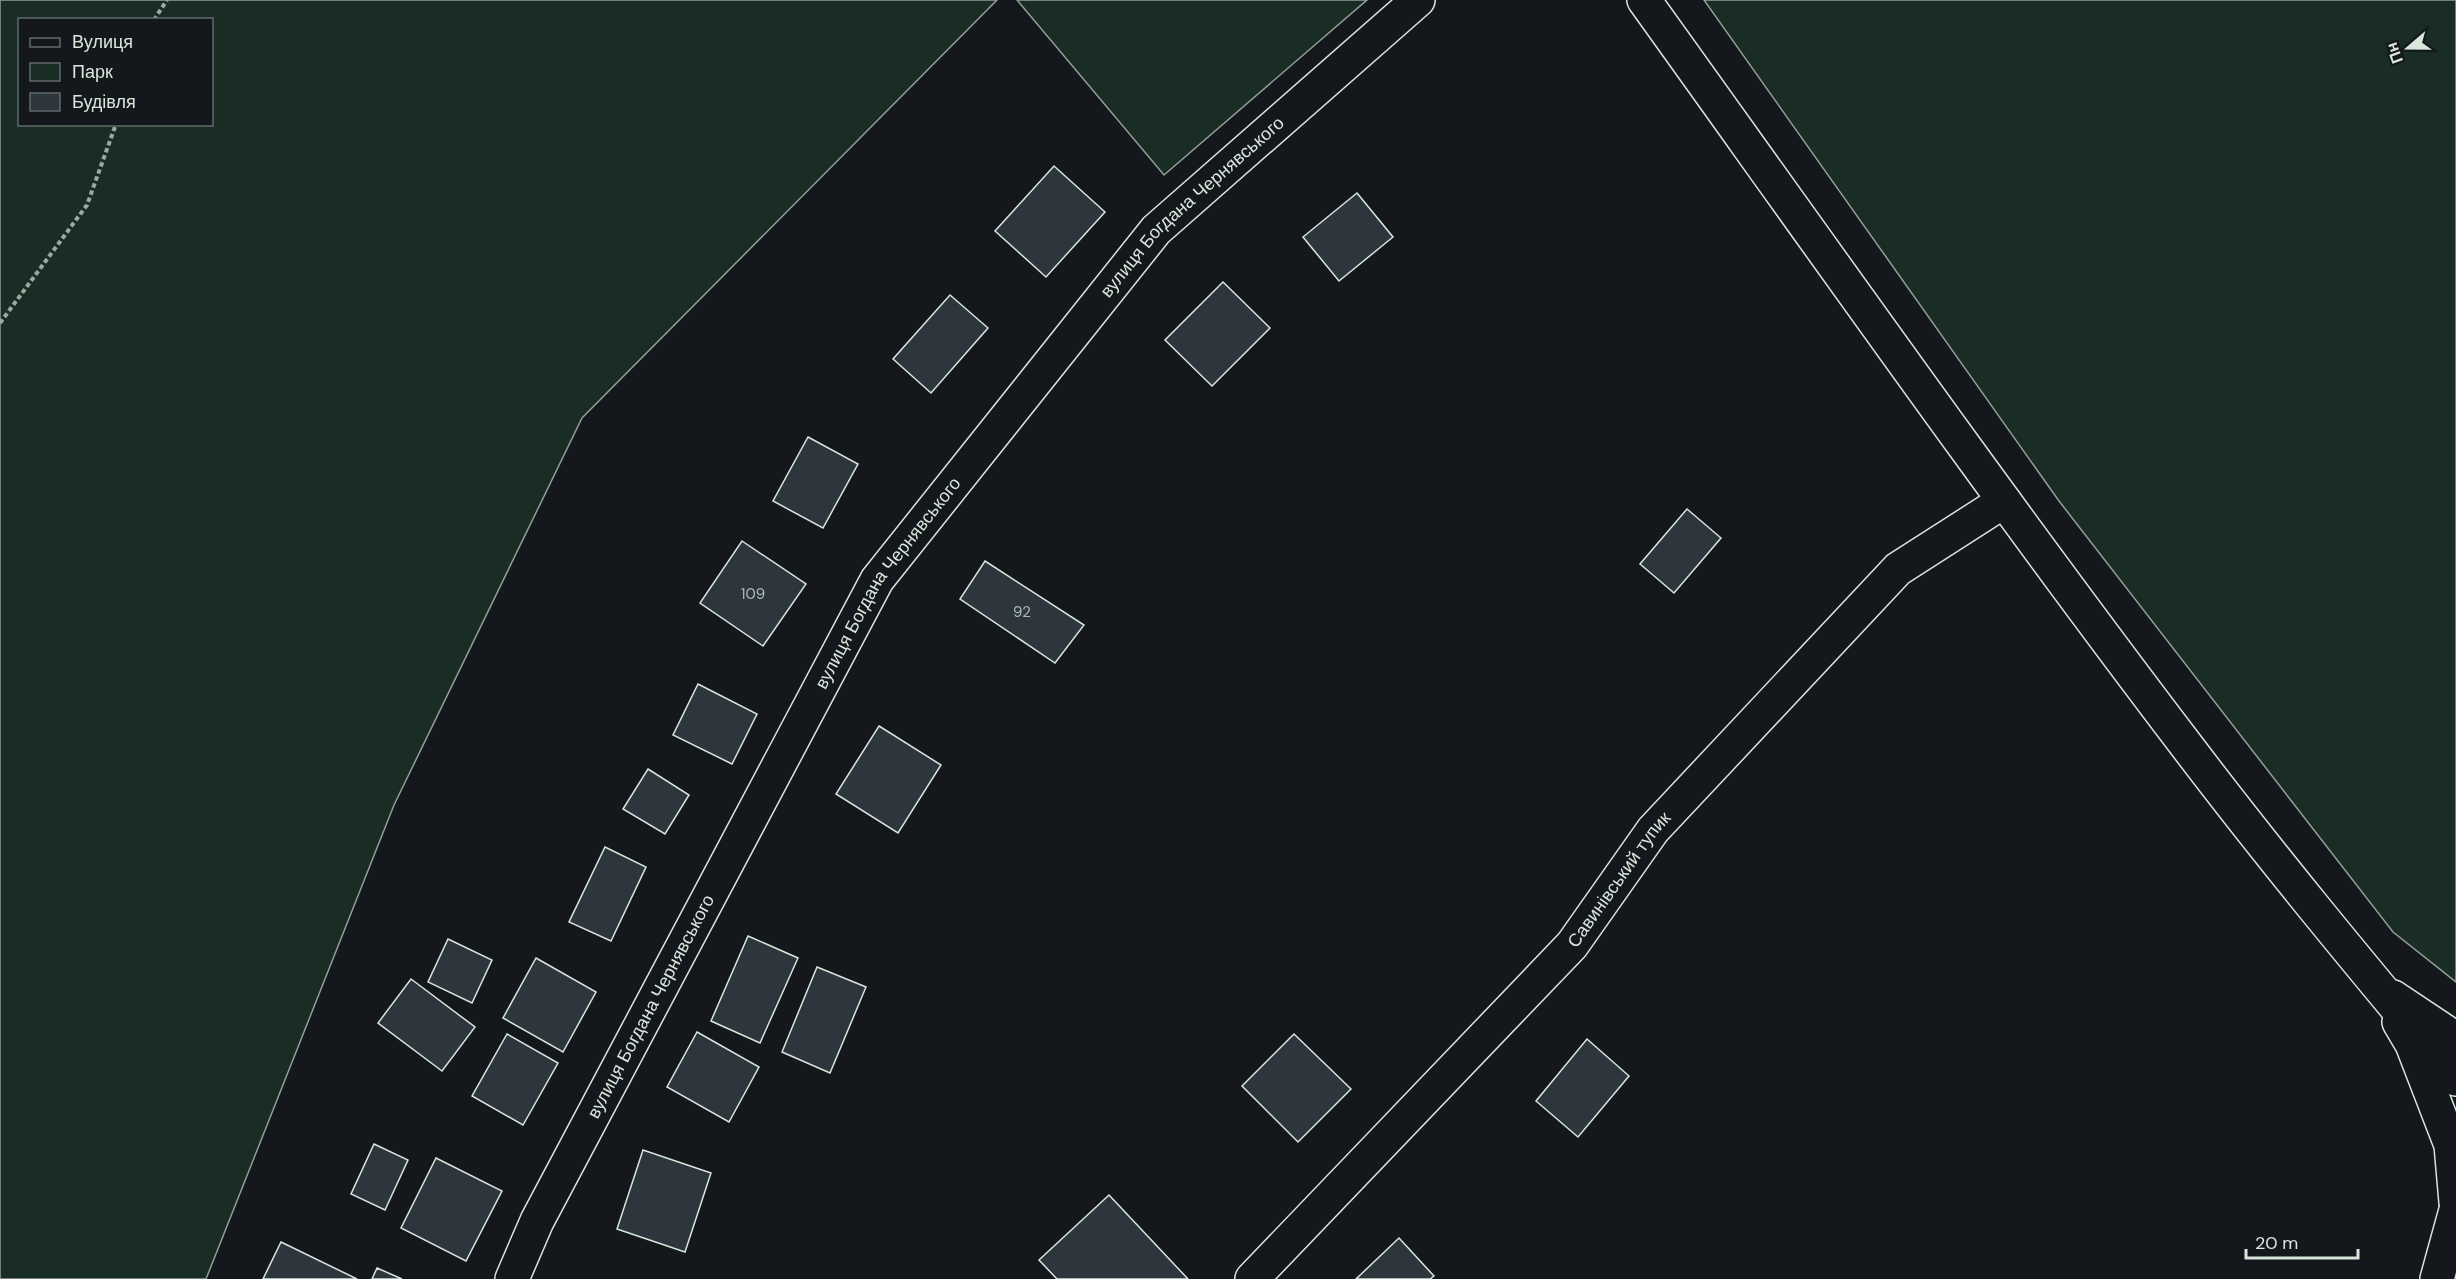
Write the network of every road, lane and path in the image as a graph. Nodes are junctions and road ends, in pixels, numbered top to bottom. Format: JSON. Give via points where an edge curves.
{"nodes":[{"id":1,"x":167,"y":0,"type":"edge"},
{"id":2,"x":1418,"y":0,"type":"edge"},
{"id":3,"x":1644,"y":0,"type":"edge"},
{"id":4,"x":155,"y":18,"type":"edge"},
{"id":5,"x":115,"y":126,"type":"edge"},
{"id":6,"x":0,"y":323,"type":"edge"},
{"id":7,"x":2004,"y":501,"type":"junction"},
{"id":8,"x":2379,"y":987,"type":"junction"},
{"id":9,"x":2456,"y":1039,"type":"edge"},
{"id":10,"x":2456,"y":1078,"type":"edge"},
{"id":11,"x":2456,"y":1202,"type":"edge"},
{"id":12,"x":2456,"y":1210,"type":"edge"},
{"id":13,"x":513,"y":1279,"type":"edge"},
{"id":14,"x":1252,"y":1279,"type":"edge"},
{"id":15,"x":2437,"y":1279,"type":"edge"}],
"edges":[{"from":1,"to":4,"type":"path"},
{"from":2,"to":13,"type":"street","name":"вулиця Богдана Чернявського","via":[[1156,230],[877,580],[537,1221]]},
{"from":3,"to":7,"type":"street"},
{"from":5,"to":6,"type":"path","via":[[87,205]]},
{"from":7,"to":8,"type":"street","via":[[2185,744]]},
{"from":7,"to":14,"type":"street","name":"Савинівський тупик","via":[[1898,568],[1653,830],[1572,945]]},
{"from":8,"to":9,"type":"street"},
{"from":8,"to":10,"type":"street"},
{"from":8,"to":11,"type":"street","via":[[2412,1044],[2451,1145]]},
{"from":12,"to":15,"type":"street"}]}
